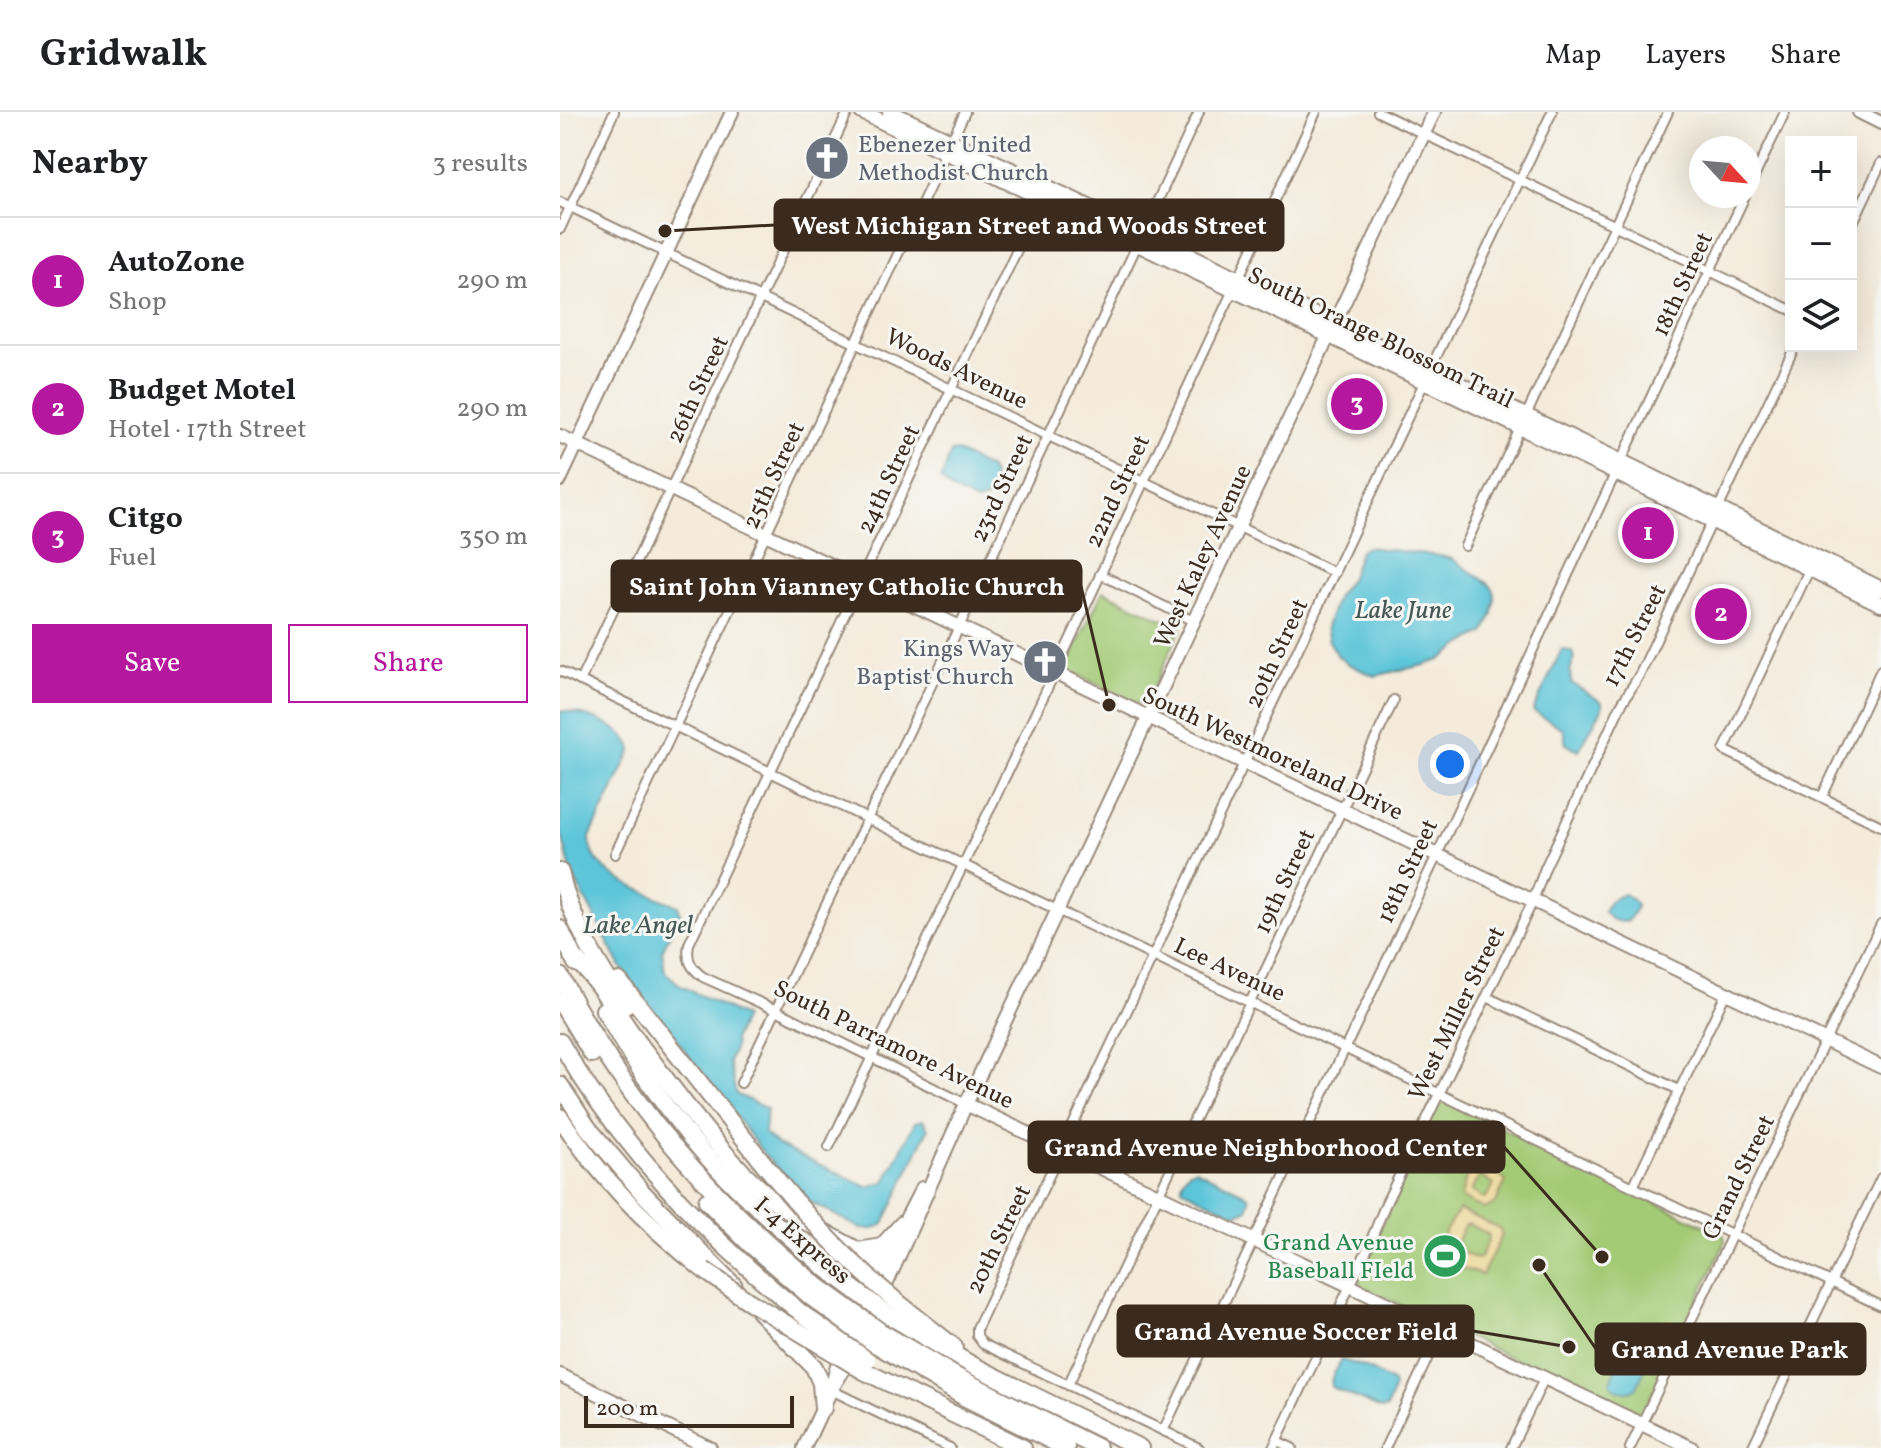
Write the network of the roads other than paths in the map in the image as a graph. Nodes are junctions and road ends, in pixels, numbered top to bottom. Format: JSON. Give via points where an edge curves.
{"nodes":[{"id":1,"x":614,"y":112,"type":"edge"},
{"id":2,"x":732,"y":112,"type":"edge"},
{"id":3,"x":848,"y":112,"type":"edge"},
{"id":4,"x":862,"y":112,"type":"edge"},
{"id":5,"x":890,"y":112,"type":"edge"},
{"id":6,"x":965,"y":112,"type":"edge"},
{"id":7,"x":1199,"y":112,"type":"edge"},
{"id":8,"x":1316,"y":112,"type":"edge"},
{"id":9,"x":1378,"y":112,"type":"edge"},
{"id":10,"x":1434,"y":112,"type":"edge"},
{"id":11,"x":1552,"y":112,"type":"edge"},
{"id":12,"x":1668,"y":112,"type":"edge"},
{"id":13,"x":1785,"y":112,"type":"edge"},
{"id":14,"x":1859,"y":112,"type":"edge"},
{"id":15,"x":1877,"y":118,"type":"edge"},
{"id":16,"x":1424,"y":134,"type":"junction"},
{"id":17,"x":949,"y":147,"type":"junction"},
{"id":18,"x":1761,"y":163,"type":"edge"},
{"id":19,"x":1881,"y":163,"type":"edge"},
{"id":20,"x":1519,"y":180,"type":"junction"},
{"id":21,"x":1044,"y":193,"type":"junction"},
{"id":22,"x":560,"y":202,"type":"edge"},
{"id":23,"x":570,"y":207,"type":"junction"},
{"id":24,"x":1739,"y":208,"type":"edge"},
{"id":25,"x":1857,"y":214,"type":"edge"},
{"id":26,"x":1614,"y":226,"type":"junction"},
{"id":27,"x":560,"y":229,"type":"edge"},
{"id":28,"x":1140,"y":239,"type":"junction"},
{"id":29,"x":666,"y":252,"type":"junction"},
{"id":30,"x":1710,"y":271,"type":"junction"},
{"id":31,"x":1236,"y":284,"type":"junction"},
{"id":32,"x":762,"y":298,"type":"junction"},
{"id":33,"x":1785,"y":307,"type":"edge"},
{"id":34,"x":1332,"y":330,"type":"junction"},
{"id":35,"x":857,"y":343,"type":"junction"},
{"id":36,"x":1792,"y":352,"type":"edge"},
{"id":37,"x":1427,"y":376,"type":"junction"},
{"id":38,"x":952,"y":388,"type":"junction"},
{"id":39,"x":1522,"y":422,"type":"junction"},
{"id":40,"x":1048,"y":434,"type":"junction"},
{"id":41,"x":560,"y":436,"type":"edge"},
{"id":42,"x":577,"y":444,"type":"junction"},
{"id":43,"x":1619,"y":468,"type":"junction"},
{"id":44,"x":560,"y":480,"type":"edge"},
{"id":45,"x":1144,"y":480,"type":"junction"},
{"id":46,"x":672,"y":490,"type":"junction"},
{"id":47,"x":1715,"y":515,"type":"junction"},
{"id":48,"x":1240,"y":526,"type":"junction"},
{"id":49,"x":768,"y":535,"type":"junction"},
{"id":50,"x":1465,"y":546,"type":"dead end"},
{"id":51,"x":1812,"y":562,"type":"junction"},
{"id":52,"x":1335,"y":573,"type":"junction"},
{"id":53,"x":1100,"y":574,"type":"junction"},
{"id":54,"x":863,"y":582,"type":"junction"},
{"id":55,"x":1881,"y":589,"type":"edge"},
{"id":56,"x":1881,"y":604,"type":"edge"},
{"id":57,"x":1195,"y":622,"type":"junction"},
{"id":58,"x":959,"y":627,"type":"junction"},
{"id":59,"x":1881,"y":670,"type":"edge"},
{"id":60,"x":560,"y":671,"type":"edge"},
{"id":61,"x":1055,"y":672,"type":"junction"},
{"id":62,"x":580,"y":681,"type":"junction"},
{"id":63,"x":1394,"y":700,"type":"dead end"},
{"id":64,"x":1150,"y":719,"type":"junction"},
{"id":65,"x":675,"y":727,"type":"junction"},
{"id":66,"x":1246,"y":764,"type":"junction"},
{"id":67,"x":772,"y":773,"type":"junction"},
{"id":68,"x":1822,"y":797,"type":"junction"},
{"id":69,"x":1341,"y":809,"type":"junction"},
{"id":70,"x":867,"y":818,"type":"junction"},
{"id":71,"x":1881,"y":826,"type":"edge"},
{"id":72,"x":615,"y":854,"type":"dead end"},
{"id":73,"x":1437,"y":855,"type":"junction"},
{"id":74,"x":560,"y":861,"type":"edge"},
{"id":75,"x":963,"y":863,"type":"junction"},
{"id":76,"x":560,"y":872,"type":"edge"},
{"id":77,"x":1533,"y":901,"type":"junction"},
{"id":78,"x":1059,"y":909,"type":"junction"},
{"id":79,"x":1881,"y":924,"type":"edge"},
{"id":80,"x":560,"y":929,"type":"edge"},
{"id":81,"x":572,"y":956,"type":"junction"},
{"id":82,"x":1155,"y":956,"type":"junction"},
{"id":83,"x":689,"y":962,"type":"joint"},
{"id":84,"x":560,"y":976,"type":"edge"},
{"id":85,"x":1726,"y":993,"type":"junction"},
{"id":86,"x":1487,"y":997,"type":"junction"},
{"id":87,"x":560,"y":1001,"type":"edge"},
{"id":88,"x":1250,"y":1001,"type":"junction"},
{"id":89,"x":776,"y":1010,"type":"junction"},
{"id":90,"x":1827,"y":1040,"type":"junction"},
{"id":91,"x":560,"y":1042,"type":"edge"},
{"id":92,"x":1345,"y":1046,"type":"junction"},
{"id":93,"x":871,"y":1057,"type":"junction"},
{"id":94,"x":1881,"y":1067,"type":"edge"},
{"id":95,"x":741,"y":1083,"type":"dead end"},
{"id":96,"x":560,"y":1085,"type":"edge"},
{"id":97,"x":1679,"y":1090,"type":"junction"},
{"id":98,"x":1440,"y":1092,"type":"junction"},
{"id":99,"x":966,"y":1104,"type":"junction"},
{"id":100,"x":560,"y":1106,"type":"edge"},
{"id":101,"x":560,"y":1117,"type":"edge"},
{"id":102,"x":829,"y":1147,"type":"dead end"},
{"id":103,"x":1063,"y":1149,"type":"junction"},
{"id":104,"x":1881,"y":1178,"type":"edge"},
{"id":105,"x":1634,"y":1185,"type":"junction"},
{"id":106,"x":1157,"y":1195,"type":"junction"},
{"id":107,"x":799,"y":1217,"type":"junction"},
{"id":108,"x":903,"y":1224,"type":"junction"},
{"id":109,"x":1733,"y":1233,"type":"junction"},
{"id":110,"x":685,"y":1237,"type":"junction"},
{"id":111,"x":838,"y":1240,"type":"junction"},
{"id":112,"x":1253,"y":1240,"type":"junction"},
{"id":113,"x":858,"y":1251,"type":"junction"},
{"id":114,"x":880,"y":1268,"type":"junction"},
{"id":115,"x":710,"y":1269,"type":"junction"},
{"id":116,"x":1831,"y":1281,"type":"junction"},
{"id":117,"x":1350,"y":1287,"type":"junction"},
{"id":118,"x":814,"y":1291,"type":"junction"},
{"id":119,"x":1881,"y":1306,"type":"edge"},
{"id":120,"x":882,"y":1322,"type":"junction"},
{"id":121,"x":1441,"y":1330,"type":"junction"},
{"id":122,"x":799,"y":1342,"type":"junction"},
{"id":123,"x":861,"y":1360,"type":"junction"},
{"id":124,"x":838,"y":1361,"type":"junction"},
{"id":125,"x":560,"y":1375,"type":"edge"},
{"id":126,"x":1544,"y":1379,"type":"junction"},
{"id":127,"x":1068,"y":1385,"type":"junction"},
{"id":128,"x":831,"y":1390,"type":"junction"},
{"id":129,"x":823,"y":1408,"type":"junction"},
{"id":130,"x":1642,"y":1424,"type":"junction"},
{"id":131,"x":1163,"y":1431,"type":"junction"},
{"id":132,"x":1275,"y":1444,"type":"edge"},
{"id":133,"x":710,"y":1448,"type":"edge"},
{"id":134,"x":804,"y":1448,"type":"edge"},
{"id":135,"x":950,"y":1448,"type":"edge"},
{"id":136,"x":1023,"y":1448,"type":"edge"},
{"id":137,"x":1066,"y":1448,"type":"edge"},
{"id":138,"x":1098,"y":1448,"type":"edge"},
{"id":139,"x":1140,"y":1448,"type":"edge"},
{"id":140,"x":1199,"y":1448,"type":"edge"},
{"id":141,"x":1292,"y":1448,"type":"edge"},
{"id":142,"x":1385,"y":1448,"type":"edge"},
{"id":143,"x":1511,"y":1448,"type":"edge"},
{"id":144,"x":1630,"y":1448,"type":"edge"},
{"id":145,"x":1692,"y":1448,"type":"edge"},
{"id":146,"x":1752,"y":1448,"type":"edge"}],
"edges":[{"from":1,"to":23,"type":"street"},
{"from":2,"to":29,"type":"street"},
{"from":3,"to":32,"type":"street","name":"26th Street"},
{"from":4,"to":17,"type":"main road","name":"South Orange Blossom Trail"},
{"from":5,"to":17,"type":"main road","name":"South Orange Blossom Trail"},
{"from":6,"to":17,"type":"street","name":"25th Street"},
{"from":7,"to":28,"type":"street","name":"23rd Street"},
{"from":8,"to":31,"type":"street","name":"22nd Street"},
{"from":9,"to":16,"type":"street"},
{"from":10,"to":16,"type":"street","name":"West Kaley Avenue"},
{"from":11,"to":20,"type":"street","name":"20th Street"},
{"from":12,"to":26,"type":"street"},
{"from":13,"to":18,"type":"street"},
{"from":14,"to":15,"type":"street"},
{"from":16,"to":20,"type":"street"},
{"from":16,"to":34,"type":"street","name":"West Kaley Avenue"},
{"from":17,"to":21,"type":"main road","name":"South Orange Blossom Trail"},
{"from":17,"to":35,"type":"street","name":"25th Street"},
{"from":19,"to":25,"type":"street"},
{"from":20,"to":26,"type":"street"},
{"from":20,"to":37,"type":"street","name":"20th Street"},
{"from":21,"to":28,"type":"main road","name":"South Orange Blossom Trail"},
{"from":21,"to":38,"type":"street","name":"24th Street"},
{"from":22,"to":23,"type":"street","name":"Woods Avenue"},
{"from":23,"to":27,"type":"street"},
{"from":23,"to":29,"type":"street","name":"Woods Avenue"},
{"from":24,"to":30,"type":"street","name":"18th Street"},
{"from":26,"to":30,"type":"street"},
{"from":26,"to":39,"type":"street"},
{"from":28,"to":31,"type":"main road","name":"South Orange Blossom Trail"},
{"from":28,"to":40,"type":"street","name":"23rd Street"},
{"from":29,"to":32,"type":"street","name":"Woods Avenue"},
{"from":29,"to":42,"type":"street"},
{"from":30,"to":33,"type":"street"},
{"from":30,"to":43,"type":"street","name":"18th Street"},
{"from":31,"to":34,"type":"main road","name":"South Orange Blossom Trail"},
{"from":31,"to":45,"type":"street","name":"22nd Street"},
{"from":32,"to":35,"type":"street","name":"Woods Avenue"},
{"from":32,"to":46,"type":"street","name":"26th Street"},
{"from":34,"to":37,"type":"main road","name":"South Orange Blossom Trail"},
{"from":34,"to":48,"type":"street","name":"West Kaley Avenue"},
{"from":35,"to":38,"type":"street","name":"Woods Avenue"},
{"from":35,"to":49,"type":"street","name":"25th Street"},
{"from":36,"to":47,"type":"street","name":"17th Street"},
{"from":37,"to":39,"type":"main road","name":"South Orange Blossom Trail"},
{"from":37,"to":52,"type":"street","name":"20th Street"},
{"from":38,"to":40,"type":"street","name":"Woods Avenue"},
{"from":38,"to":54,"type":"street","name":"24th Street"},
{"from":39,"to":43,"type":"main road","name":"South Orange Blossom Trail"},
{"from":39,"to":50,"type":"street"},
{"from":40,"to":45,"type":"street","name":"Woods Avenue"},
{"from":40,"to":58,"type":"street","name":"23rd Street"},
{"from":41,"to":42,"type":"street","name":"South Westmoreland Drive"},
{"from":42,"to":44,"type":"street"},
{"from":42,"to":46,"type":"street","name":"South Westmoreland Drive"},
{"from":43,"to":47,"type":"main road","name":"South Orange Blossom Trail"},
{"from":43,"to":73,"type":"street","name":"18th Street"},
{"from":45,"to":48,"type":"street","name":"Woods Avenue"},
{"from":45,"to":53,"type":"street","name":"22nd Street"},
{"from":46,"to":49,"type":"street","name":"South Westmoreland Drive"},
{"from":46,"to":62,"type":"street","name":"26th Street"},
{"from":47,"to":51,"type":"main road","name":"South Orange Blossom Trail"},
{"from":47,"to":77,"type":"street","name":"17th Street"},
{"from":48,"to":52,"type":"street","name":"Woods Avenue"},
{"from":48,"to":57,"type":"street","name":"West Kaley Avenue"},
{"from":49,"to":54,"type":"street","name":"South Westmoreland Drive"},
{"from":49,"to":65,"type":"street","name":"25th Street"},
{"from":51,"to":55,"type":"main road","name":"South Orange Blossom Trail"},
{"from":51,"to":56,"type":"main road","name":"South Orange Blossom Trail"},
{"from":51,"to":68,"type":"street","via":[[1724,750]]},
{"from":52,"to":66,"type":"street","name":"20th Street"},
{"from":53,"to":57,"type":"street"},
{"from":53,"to":61,"type":"street","name":"22nd Street"},
{"from":54,"to":58,"type":"street","name":"South Westmoreland Drive"},
{"from":54,"to":67,"type":"street","name":"24th Street"},
{"from":57,"to":64,"type":"street","name":"West Kaley Avenue"},
{"from":58,"to":61,"type":"street","name":"South Westmoreland Drive"},
{"from":58,"to":70,"type":"street","name":"23rd Street"},
{"from":59,"to":68,"type":"street"},
{"from":60,"to":62,"type":"street","name":"Lee Avenue"},
{"from":61,"to":64,"type":"street","name":"South Westmoreland Drive"},
{"from":61,"to":75,"type":"street","name":"22nd Street"},
{"from":62,"to":65,"type":"street","name":"Lee Avenue"},
{"from":63,"to":69,"type":"street","name":"19th Street"},
{"from":64,"to":66,"type":"street","name":"South Westmoreland Drive"},
{"from":64,"to":78,"type":"street","name":"West Kaley Avenue"},
{"from":65,"to":67,"type":"street","name":"Lee Avenue"},
{"from":65,"to":72,"type":"street","name":"25th Street"},
{"from":66,"to":69,"type":"street","name":"South Westmoreland Drive"},
{"from":66,"to":82,"type":"street","name":"20th Street"},
{"from":67,"to":70,"type":"street","name":"Lee Avenue"},
{"from":67,"to":83,"type":"street","name":"24th Street","via":[[689,944]]},
{"from":68,"to":71,"type":"street"},
{"from":69,"to":73,"type":"street","name":"South Westmoreland Drive"},
{"from":69,"to":88,"type":"street","name":"19th Street"},
{"from":70,"to":75,"type":"street","name":"Lee Avenue"},
{"from":70,"to":89,"type":"street","name":"23rd Street"},
{"from":73,"to":77,"type":"street","name":"South Westmoreland Drive"},
{"from":73,"to":92,"type":"street","name":"18th Street"},
{"from":74,"to":120,"type":"highway","bridge":true,"via":[[590,934],[620,981],[840,1252]]},
{"from":75,"to":78,"type":"street","name":"Lee Avenue"},
{"from":75,"to":93,"type":"street","name":"22nd Street"},
{"from":76,"to":107,"type":"highway","via":[[585,938],[643,1034],[751,1167]]},
{"from":77,"to":85,"type":"street","name":"South Westmoreland Drive"},
{"from":77,"to":86,"type":"street","name":"West Miller Street"},
{"from":78,"to":82,"type":"street","name":"Lee Avenue"},
{"from":78,"to":99,"type":"street","name":"West Kaley Avenue"},
{"from":79,"to":90,"type":"street","name":"Grand Street"},
{"from":80,"to":81,"type":"highway"},
{"from":81,"to":107,"type":"highway","via":[[589,971],[646,1053],[731,1158]]},
{"from":81,"to":120,"type":"highway","bridge":true,"via":[[623,1044],[691,1139]]},
{"from":82,"to":88,"type":"street","name":"Lee Avenue"},
{"from":82,"to":103,"type":"street","name":"20th Street"},
{"from":83,"to":89,"type":"street","name":"South Parramore Avenue","via":[[703,977]]},
{"from":84,"to":118,"type":"highway","name":"I-4 Express","via":[[606,1057],[666,1140]]},
{"from":85,"to":90,"type":"street","name":"South Westmoreland Drive"},
{"from":85,"to":97,"type":"street"},
{"from":86,"to":97,"type":"street"},
{"from":86,"to":98,"type":"street","name":"West Miller Street"},
{"from":87,"to":118,"type":"highway","name":"I-4 Express","via":[[658,1147],[751,1245]]},
{"from":88,"to":92,"type":"street","name":"Lee Avenue"},
{"from":88,"to":106,"type":"street","name":"19th Street"},
{"from":89,"to":93,"type":"street","name":"South Parramore Avenue"},
{"from":89,"to":95,"type":"street","name":"23rd Street"},
{"from":90,"to":94,"type":"street","name":"South Westmoreland Drive"},
{"from":90,"to":109,"type":"street","name":"Grand Street"},
{"from":91,"to":123,"type":"highway","bridge":true,"via":[[659,1177],[741,1262]]},
{"from":92,"to":98,"type":"street","name":"Lee Avenue"},
{"from":92,"to":112,"type":"street","name":"18th Street"},
{"from":93,"to":99,"type":"street","name":"South Parramore Avenue"},
{"from":93,"to":102,"type":"street","name":"22nd Street"},
{"from":96,"to":110,"type":"highway","via":[[588,1128]]},
{"from":97,"to":105,"type":"street"},
{"from":98,"to":105,"type":"street","name":"Lee Avenue"},
{"from":98,"to":117,"type":"street","name":"West Miller Street"},
{"from":99,"to":103,"type":"street","name":"South Parramore Avenue"},
{"from":99,"to":108,"type":"street"},
{"from":99,"to":120,"type":"street"},
{"from":100,"to":110,"type":"highway","via":[[635,1197]]},
{"from":101,"to":115,"type":"highway","via":[[634,1210],[666,1240]]},
{"from":103,"to":106,"type":"street","name":"South Parramore Avenue"},
{"from":103,"to":127,"type":"street","name":"20th Street","via":[[977,1328],[979,1341]]},
{"from":104,"to":116,"type":"street"},
{"from":105,"to":109,"type":"street","name":"Lee Avenue"},
{"from":106,"to":112,"type":"street","name":"South Parramore Avenue"},
{"from":106,"to":127,"type":"street","name":"19th Street"},
{"from":107,"to":111,"type":"highway"},
{"from":108,"to":113,"type":"highway","via":[[882,1247]]},
{"from":108,"to":114,"type":"street"},
{"from":109,"to":116,"type":"street","name":"Lee Avenue"},
{"from":109,"to":130,"type":"street","name":"Grand Street"},
{"from":110,"to":115,"type":"highway"},
{"from":111,"to":113,"type":"highway"},
{"from":111,"to":122,"type":"highway","via":[[859,1258],[859,1272],[828,1337],[810,1345]]},
{"from":112,"to":117,"type":"street","name":"South Parramore Avenue"},
{"from":112,"to":131,"type":"street","name":"18th Street"},
{"from":113,"to":114,"type":"highway"},
{"from":114,"to":120,"type":"highway"},
{"from":114,"to":124,"type":"street"},
{"from":115,"to":122,"type":"highway"},
{"from":115,"to":123,"type":"highway","bridge":true,"via":[[747,1300]]},
{"from":115,"to":129,"type":"highway","via":[[814,1367]]},
{"from":116,"to":119,"type":"street","name":"Lee Avenue"},
{"from":116,"to":146,"type":"street"},
{"from":117,"to":121,"type":"street","name":"South Parramore Avenue"},
{"from":117,"to":132,"type":"street","name":"West Miller Street"},
{"from":118,"to":120,"type":"highway","name":"I-4 Express","bridge":true},
{"from":120,"to":123,"type":"street"},
{"from":120,"to":137,"type":"highway","name":"I-4 Express","via":[[964,1397]]},
{"from":120,"to":138,"type":"highway","name":"I-4 Express","via":[[957,1377]]},
{"from":120,"to":139,"type":"highway","via":[[949,1342],[972,1365]]},
{"from":121,"to":126,"type":"street","name":"South Parramore Avenue"},
{"from":121,"to":142,"type":"street"},
{"from":122,"to":124,"type":"highway","via":[[821,1359]]},
{"from":123,"to":124,"type":"highway"},
{"from":123,"to":128,"type":"street"},
{"from":123,"to":136,"type":"highway"},
{"from":124,"to":128,"type":"street"},
{"from":125,"to":133,"type":"street"},
{"from":126,"to":130,"type":"street","name":"South Parramore Avenue"},
{"from":126,"to":143,"type":"street"},
{"from":127,"to":131,"type":"street"},
{"from":128,"to":129,"type":"street"},
{"from":128,"to":135,"type":"street"},
{"from":129,"to":134,"type":"street"},
{"from":130,"to":144,"type":"street","name":"Grand Street"},
{"from":130,"to":145,"type":"street","name":"South Parramore Avenue"},
{"from":131,"to":140,"type":"street"},
{"from":132,"to":141,"type":"street"}]}
